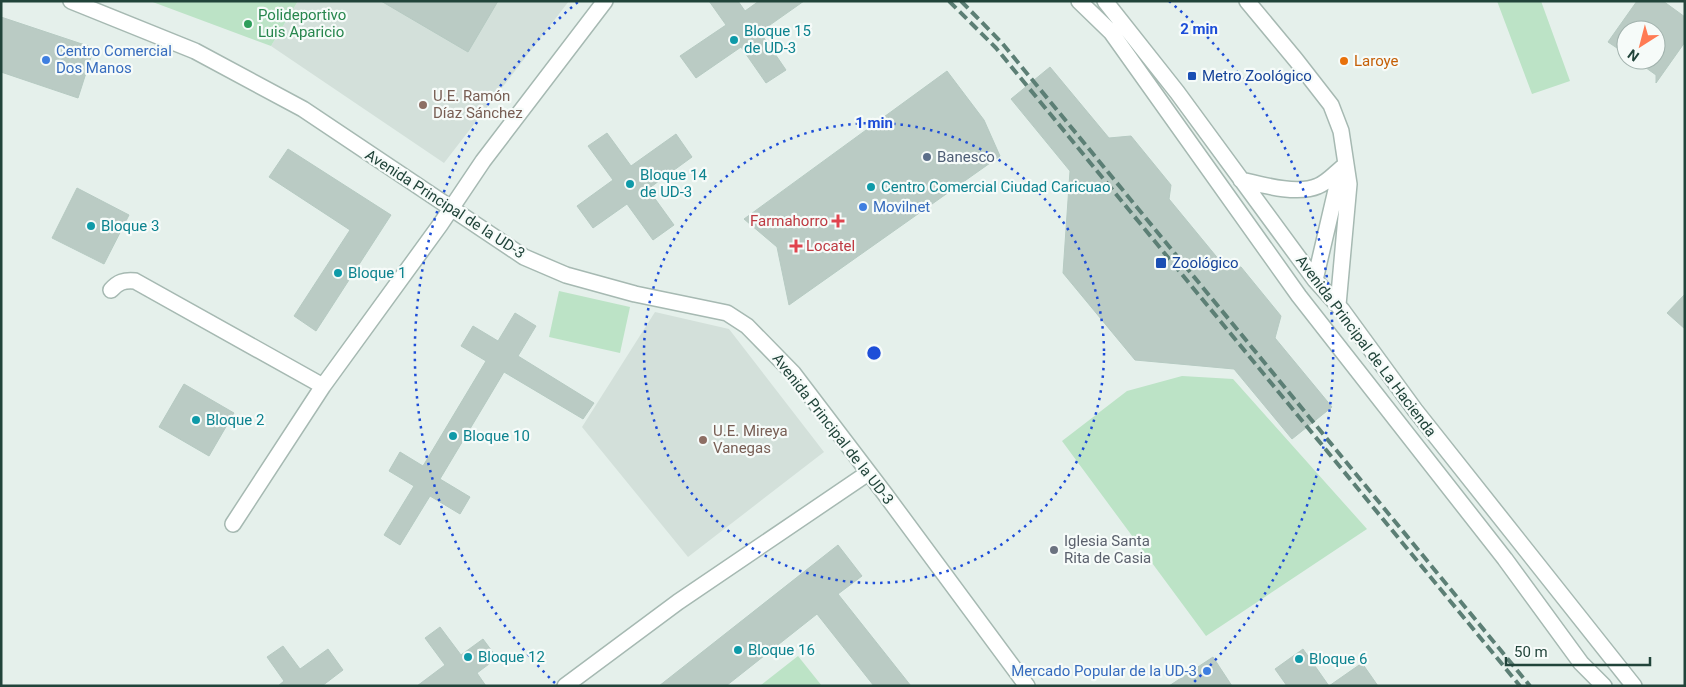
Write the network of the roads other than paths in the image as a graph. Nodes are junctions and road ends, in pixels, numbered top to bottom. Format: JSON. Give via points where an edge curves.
{"nodes":[{"id":1,"x":71,"y":1,"type":"edge"},
{"id":2,"x":605,"y":1,"type":"edge"},
{"id":3,"x":1079,"y":1,"type":"edge"},
{"id":4,"x":1105,"y":1,"type":"edge"},
{"id":5,"x":1247,"y":1,"type":"edge"},
{"id":6,"x":1346,"y":164,"type":"junction"},
{"id":7,"x":1241,"y":180,"type":"junction"},
{"id":8,"x":450,"y":210,"type":"junction"},
{"id":9,"x":1315,"y":280,"type":"junction"},
{"id":10,"x":111,"y":290,"type":"dead end"},
{"id":11,"x":1299,"y":296,"type":"junction"},
{"id":12,"x":1338,"y":305,"type":"junction"},
{"id":13,"x":1320,"y":324,"type":"junction"},
{"id":14,"x":323,"y":386,"type":"junction"},
{"id":15,"x":868,"y":473,"type":"junction"},
{"id":16,"x":233,"y":524,"type":"dead end"},
{"id":17,"x":565,"y":686,"type":"edge"},
{"id":18,"x":1027,"y":686,"type":"edge"},
{"id":19,"x":1604,"y":686,"type":"edge"},
{"id":20,"x":1634,"y":686,"type":"edge"}],
"edges":[{"from":1,"to":8,"type":"street","name":"Avenida Principal de la UD-3","via":[[195,51],[303,109]]},
{"from":2,"to":8,"type":"street"},
{"from":3,"to":11,"type":"street","name":"Avenida Principal de La Hacienda","via":[[1110,32]]},
{"from":4,"to":7,"type":"street","name":"Avenida Principal de La Hacienda"},
{"from":5,"to":6,"type":"street","via":[[1331,105],[1341,131]]},
{"from":6,"to":7,"type":"street","via":[[1319,186],[1306,190]]},
{"from":6,"to":9,"type":"street","via":[[1336,190]]},
{"from":6,"to":12,"type":"street","via":[[1349,184]]},
{"from":7,"to":9,"type":"street","name":"Avenida Principal de La Hacienda"},
{"from":8,"to":14,"type":"street"},
{"from":8,"to":15,"type":"street","name":"Avenida Principal de la UD-3","via":[[524,257],[566,275],[635,294],[727,313],[793,373]]},
{"from":9,"to":11,"type":"street"},
{"from":9,"to":12,"type":"street","name":"Avenida Principal de La Hacienda"},
{"from":10,"to":14,"type":"street","via":[[117,283],[135,281]]},
{"from":11,"to":13,"type":"street","name":"Avenida Principal de La Hacienda"},
{"from":12,"to":13,"type":"street"},
{"from":12,"to":20,"type":"street","name":"Avenida Principal de La Hacienda","via":[[1454,461]]},
{"from":13,"to":19,"type":"street","name":"Avenida Principal de La Hacienda","via":[[1505,559],[1581,662]]},
{"from":14,"to":16,"type":"street"},
{"from":15,"to":17,"type":"street","via":[[678,602]]},
{"from":15,"to":18,"type":"street","name":"Avenida Principal de la UD-3"}]}
